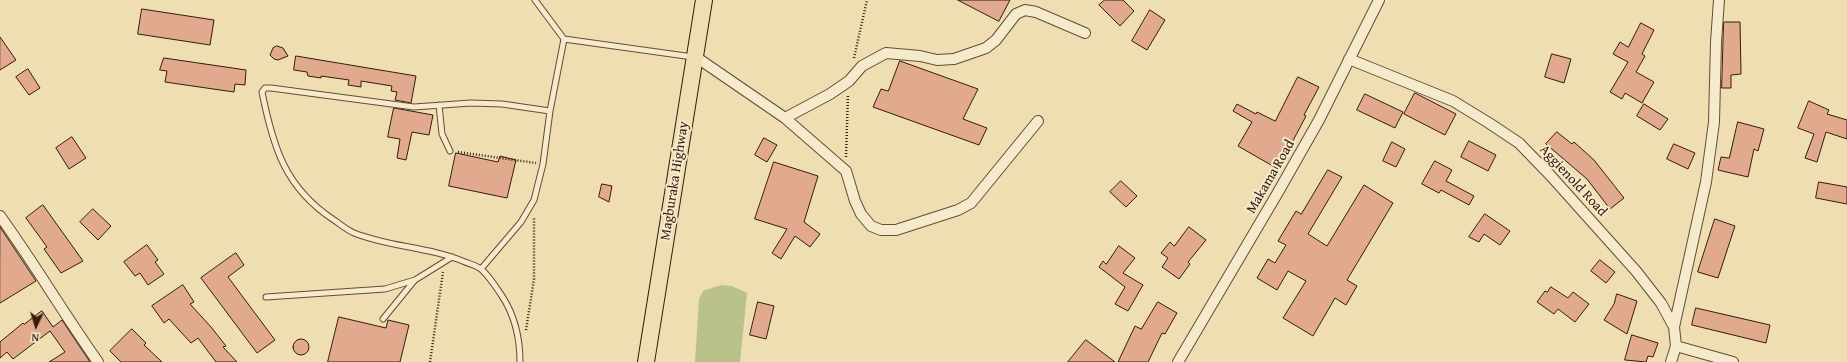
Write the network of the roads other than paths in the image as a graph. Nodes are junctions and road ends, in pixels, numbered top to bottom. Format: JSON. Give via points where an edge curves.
{"nodes":[{"id":1,"x":535,"y":0,"type":"edge"},
{"id":2,"x":704,"y":0,"type":"edge"},
{"id":3,"x":1379,"y":0,"type":"edge"},
{"id":4,"x":1719,"y":0,"type":"edge"},
{"id":5,"x":1085,"y":33,"type":"dead end"},
{"id":6,"x":564,"y":39,"type":"junction"},
{"id":7,"x":696,"y":57,"type":"junction"},
{"id":8,"x":1349,"y":59,"type":"junction"},
{"id":9,"x":439,"y":105,"type":"junction"},
{"id":10,"x":550,"y":111,"type":"junction"},
{"id":11,"x":785,"y":118,"type":"junction"},
{"id":12,"x":1038,"y":121,"type":"dead end"},
{"id":13,"x":450,"y":151,"type":"road end"},
{"id":14,"x":0,"y":216,"type":"edge"},
{"id":15,"x":452,"y":257,"type":"junction"},
{"id":16,"x":481,"y":269,"type":"junction"},
{"id":17,"x":415,"y":280,"type":"junction"},
{"id":18,"x":266,"y":297,"type":"dead end"},
{"id":19,"x":383,"y":319,"type":"dead end"},
{"id":20,"x":1674,"y":327,"type":"junction"},
{"id":21,"x":1676,"y":346,"type":"junction"},
{"id":22,"x":98,"y":362,"type":"edge"},
{"id":23,"x":520,"y":362,"type":"edge"},
{"id":24,"x":646,"y":362,"type":"edge"},
{"id":25,"x":1178,"y":362,"type":"edge"},
{"id":26,"x":1671,"y":362,"type":"edge"},
{"id":27,"x":1733,"y":362,"type":"edge"}],
"edges":[{"from":1,"to":6,"type":"lane"},
{"from":2,"to":7,"type":"main road","name":"Magburaka Highway"},
{"from":3,"to":8,"type":"street","name":"Makama Road"},
{"from":4,"to":20,"type":"street","via":[[1714,122],[1706,182]]},
{"from":5,"to":11,"type":"street","via":[[1036,12],[1025,10],[1016,14],[996,40],[986,48],[954,59],[937,60],[886,53],[862,66],[849,81],[830,94]]},
{"from":6,"to":7,"type":"lane"},
{"from":6,"to":10,"type":"lane"},
{"from":7,"to":11,"type":"street"},
{"from":7,"to":24,"type":"main road","name":"Magburaka Highway"},
{"from":8,"to":20,"type":"street","name":"Aggienold Road","via":[[1453,101],[1519,143],[1636,271],[1661,303]]},
{"from":8,"to":25,"type":"street","name":"Makama Road","via":[[1278,194]]},
{"from":9,"to":10,"type":"lane","via":[[502,104]]},
{"from":9,"to":13,"type":"lane","via":[[442,134]]},
{"from":9,"to":15,"type":"lane","via":[[414,107],[271,88],[265,88],[262,92],[274,146],[282,163],[295,185],[324,214],[353,233]]},
{"from":10,"to":16,"type":"lane","via":[[543,164],[534,200],[521,222]]},
{"from":11,"to":12,"type":"street","via":[[846,171],[861,214],[871,226],[881,230],[896,230],[958,210],[971,203]]},
{"from":14,"to":22,"type":"street","via":[[32,260],[69,321]]},
{"from":15,"to":16,"type":"lane"},
{"from":15,"to":17,"type":"lane"},
{"from":16,"to":23,"type":"lane","via":[[510,308],[516,323]]},
{"from":17,"to":18,"type":"lane","via":[[386,289]]},
{"from":17,"to":19,"type":"lane"},
{"from":20,"to":21,"type":"street","name":"Aggienold Road"},
{"from":21,"to":26,"type":"street"},
{"from":21,"to":27,"type":"street"}]}
